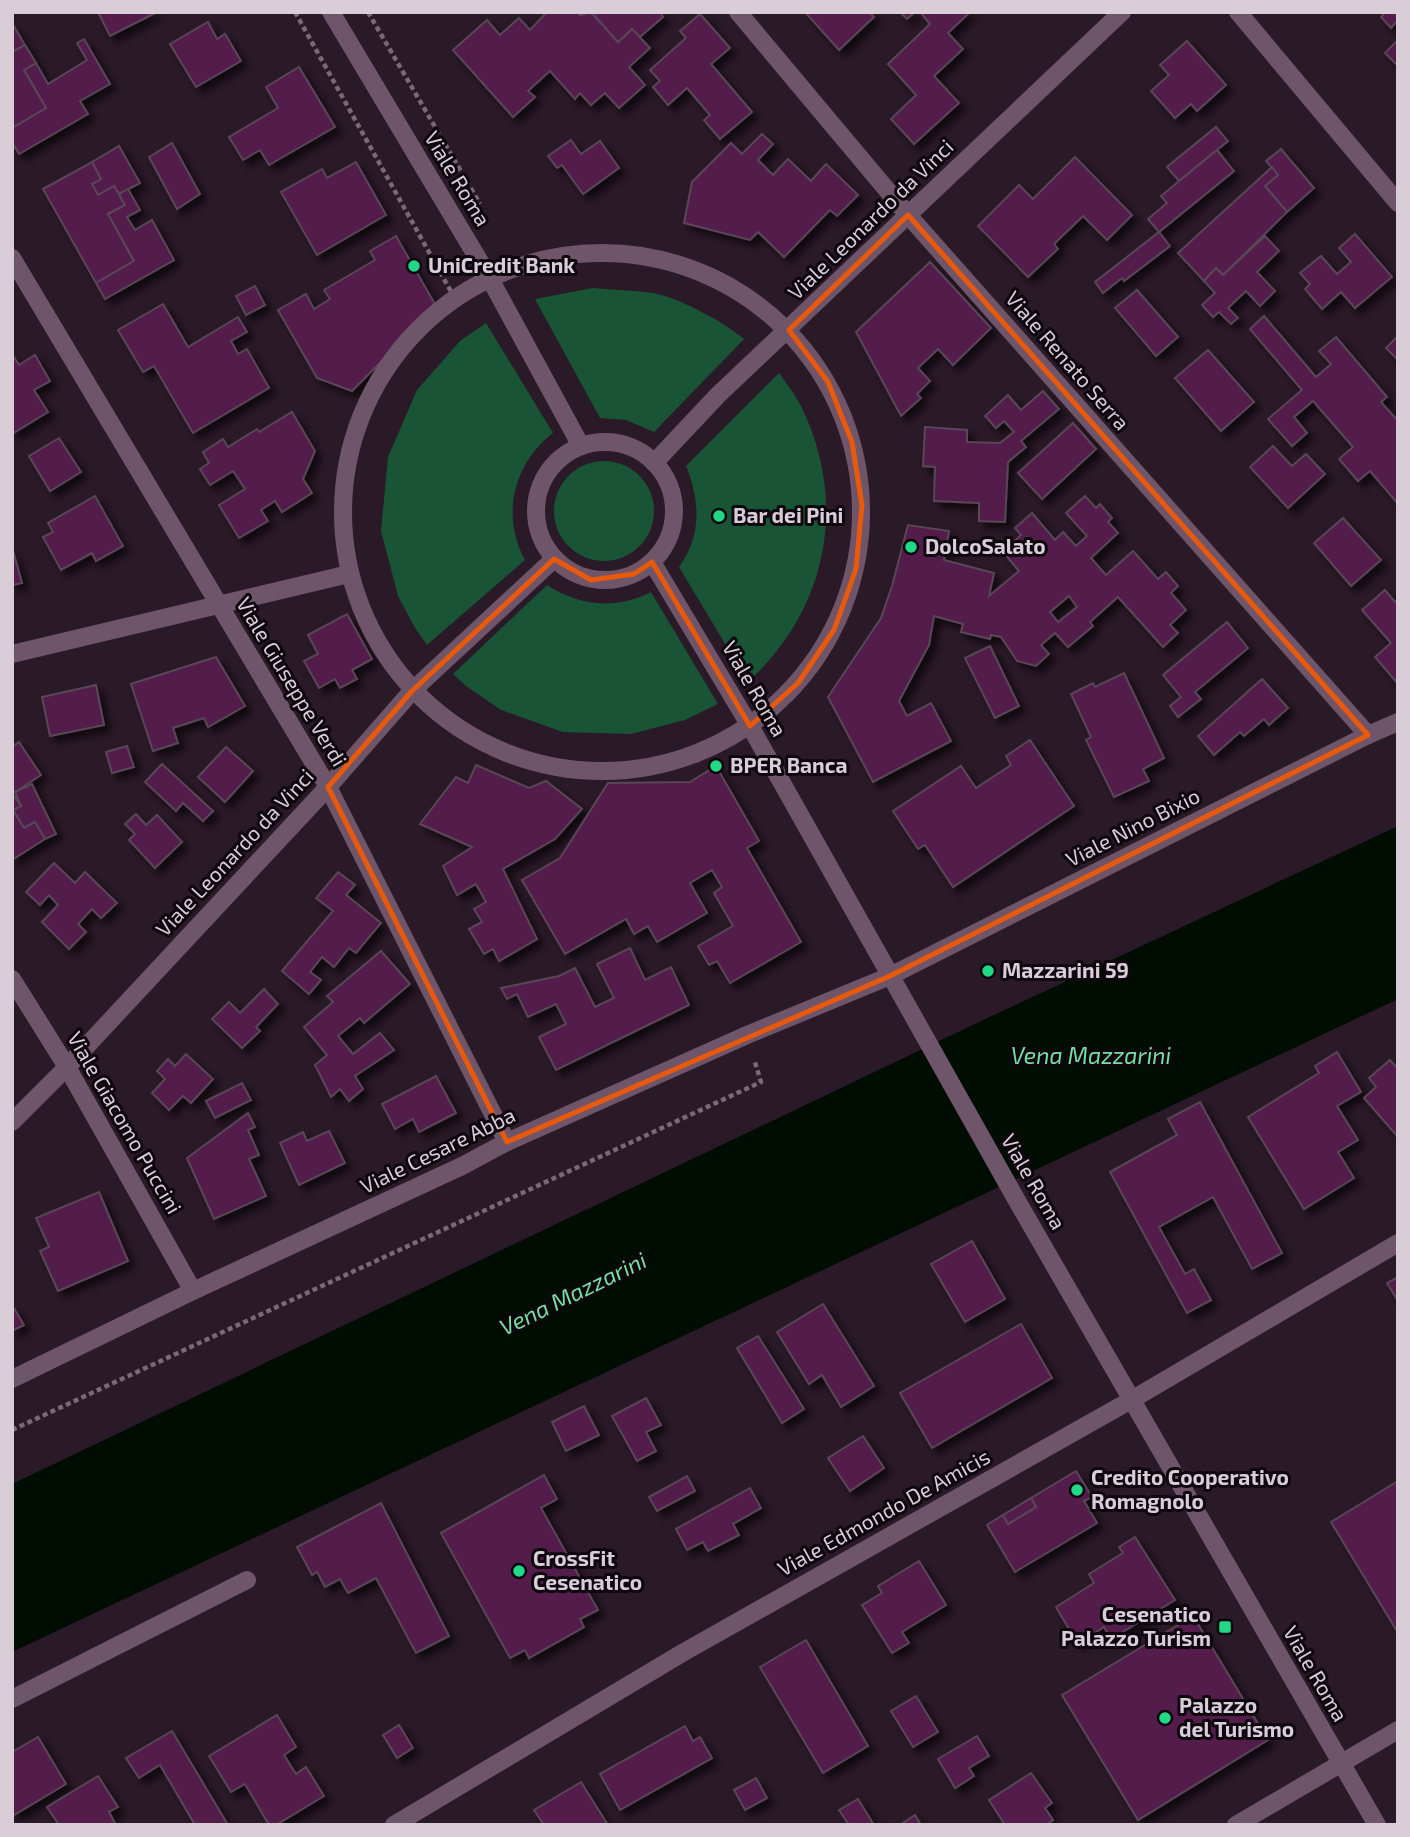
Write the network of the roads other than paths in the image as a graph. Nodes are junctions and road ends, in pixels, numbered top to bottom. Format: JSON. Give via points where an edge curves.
{"nodes":[{"id":1,"x":331,"y":12,"type":"edge"},
{"id":2,"x":738,"y":12,"type":"edge"},
{"id":3,"x":1122,"y":12,"type":"edge"},
{"id":4,"x":1238,"y":12,"type":"edge"},
{"id":5,"x":1398,"y":203,"type":"edge"},
{"id":6,"x":908,"y":215,"type":"junction"},
{"id":7,"x":12,"y":258,"type":"edge"},
{"id":8,"x":489,"y":277,"type":"junction"},
{"id":9,"x":789,"y":330,"type":"junction"},
{"id":10,"x":581,"y":446,"type":"junction"},
{"id":11,"x":654,"y":463,"type":"junction"},
{"id":12,"x":554,"y":559,"type":"junction"},
{"id":13,"x":652,"y":562,"type":"junction"},
{"id":14,"x":349,"y":574,"type":"junction"},
{"id":15,"x":218,"y":603,"type":"junction"},
{"id":16,"x":12,"y":654,"type":"edge"},
{"id":17,"x":412,"y":691,"type":"junction"},
{"id":18,"x":1398,"y":722,"type":"edge"},
{"id":19,"x":750,"y":726,"type":"junction"},
{"id":20,"x":1368,"y":735,"type":"junction"},
{"id":21,"x":328,"y":787,"type":"junction"},
{"id":22,"x":890,"y":976,"type":"junction"},
{"id":23,"x":12,"y":979,"type":"edge"},
{"id":24,"x":67,"y":1067,"type":"junction"},
{"id":25,"x":12,"y":1122,"type":"edge"},
{"id":26,"x":507,"y":1142,"type":"junction"},
{"id":27,"x":1398,"y":1244,"type":"edge"},
{"id":28,"x":193,"y":1291,"type":"junction"},
{"id":29,"x":12,"y":1379,"type":"edge"},
{"id":30,"x":1133,"y":1399,"type":"junction"},
{"id":31,"x":247,"y":1580,"type":"dead end"},
{"id":32,"x":12,"y":1699,"type":"edge"},
{"id":33,"x":1398,"y":1730,"type":"edge"},
{"id":34,"x":1341,"y":1763,"type":"junction"},
{"id":35,"x":394,"y":1825,"type":"edge"},
{"id":36,"x":1236,"y":1825,"type":"edge"},
{"id":37,"x":1377,"y":1825,"type":"edge"}],
"edges":[{"from":1,"to":8,"type":"street","name":"Viale Roma"},
{"from":2,"to":6,"type":"street","name":"Viale Renato Serra"},
{"from":3,"to":6,"type":"street","name":"Viale Leonardo da Vinci"},
{"from":4,"to":5,"type":"street"},
{"from":6,"to":9,"type":"street","name":"Viale Leonardo da Vinci"},
{"from":6,"to":20,"type":"street","name":"Viale Renato Serra"},
{"from":7,"to":15,"type":"street","name":"Viale Giuseppe Verdi"},
{"from":8,"to":9,"type":"street","via":[[516,265],[590,250],[664,257],[733,284]]},
{"from":8,"to":10,"type":"street","name":"Viale Roma"},
{"from":8,"to":14,"type":"street","via":[[454,297],[408,339],[372,390],[349,449],[342,511]]},
{"from":9,"to":11,"type":"street","name":"Viale Leonardo da Vinci","via":[[718,395]]},
{"from":9,"to":19,"type":"street","via":[[828,382],[852,442],[862,505],[856,569],[834,630],[820,652],[798,683]]},
{"from":10,"to":11,"type":"street","via":[[620,443]]},
{"from":10,"to":12,"type":"street","via":[[561,457],[546,474],[537,495],[535,517],[541,540]]},
{"from":11,"to":13,"type":"street","via":[[665,477],[674,513],[664,548]]},
{"from":12,"to":13,"type":"street","via":[[591,580],[614,580]]},
{"from":12,"to":17,"type":"street","name":"Viale Leonardo da Vinci"},
{"from":13,"to":19,"type":"street","name":"Viale Roma"},
{"from":14,"to":15,"type":"street"},
{"from":14,"to":17,"type":"street","via":[[373,636]]},
{"from":15,"to":16,"type":"street"},
{"from":15,"to":21,"type":"street","name":"Viale Giuseppe Verdi"},
{"from":17,"to":19,"type":"street","via":[[470,737],[538,765],[612,773],[684,760]]},
{"from":17,"to":21,"type":"street","name":"Viale Leonardo da Vinci"},
{"from":18,"to":20,"type":"street","name":"Viale Nino Bixio"},
{"from":19,"to":22,"type":"street","name":"Viale Roma"},
{"from":20,"to":22,"type":"street","name":"Viale Nino Bixio"},
{"from":21,"to":24,"type":"street","name":"Viale Leonardo da Vinci"},
{"from":21,"to":26,"type":"street","name":"Viale Giuseppe Verdi"},
{"from":22,"to":26,"type":"street","name":"Viale Cesare Abba"},
{"from":22,"to":30,"type":"street","name":"Viale Roma"},
{"from":23,"to":24,"type":"street","name":"Viale Giacomo Puccini"},
{"from":24,"to":25,"type":"street","name":"Viale Leonardo da Vinci"},
{"from":24,"to":28,"type":"street","name":"Viale Giacomo Puccini"},
{"from":26,"to":28,"type":"street","name":"Viale Cesare Abba"},
{"from":27,"to":30,"type":"street","name":"Viale Edmondo De Amicis"},
{"from":28,"to":29,"type":"street","name":"Viale Cesare Abba"},
{"from":30,"to":34,"type":"street","name":"Viale Roma"},
{"from":30,"to":35,"type":"street","name":"Viale Edmondo De Amicis","via":[[684,1652]]},
{"from":31,"to":32,"type":"street"},
{"from":33,"to":34,"type":"street"},
{"from":34,"to":36,"type":"street"},
{"from":34,"to":37,"type":"street","name":"Viale Roma"}]}
